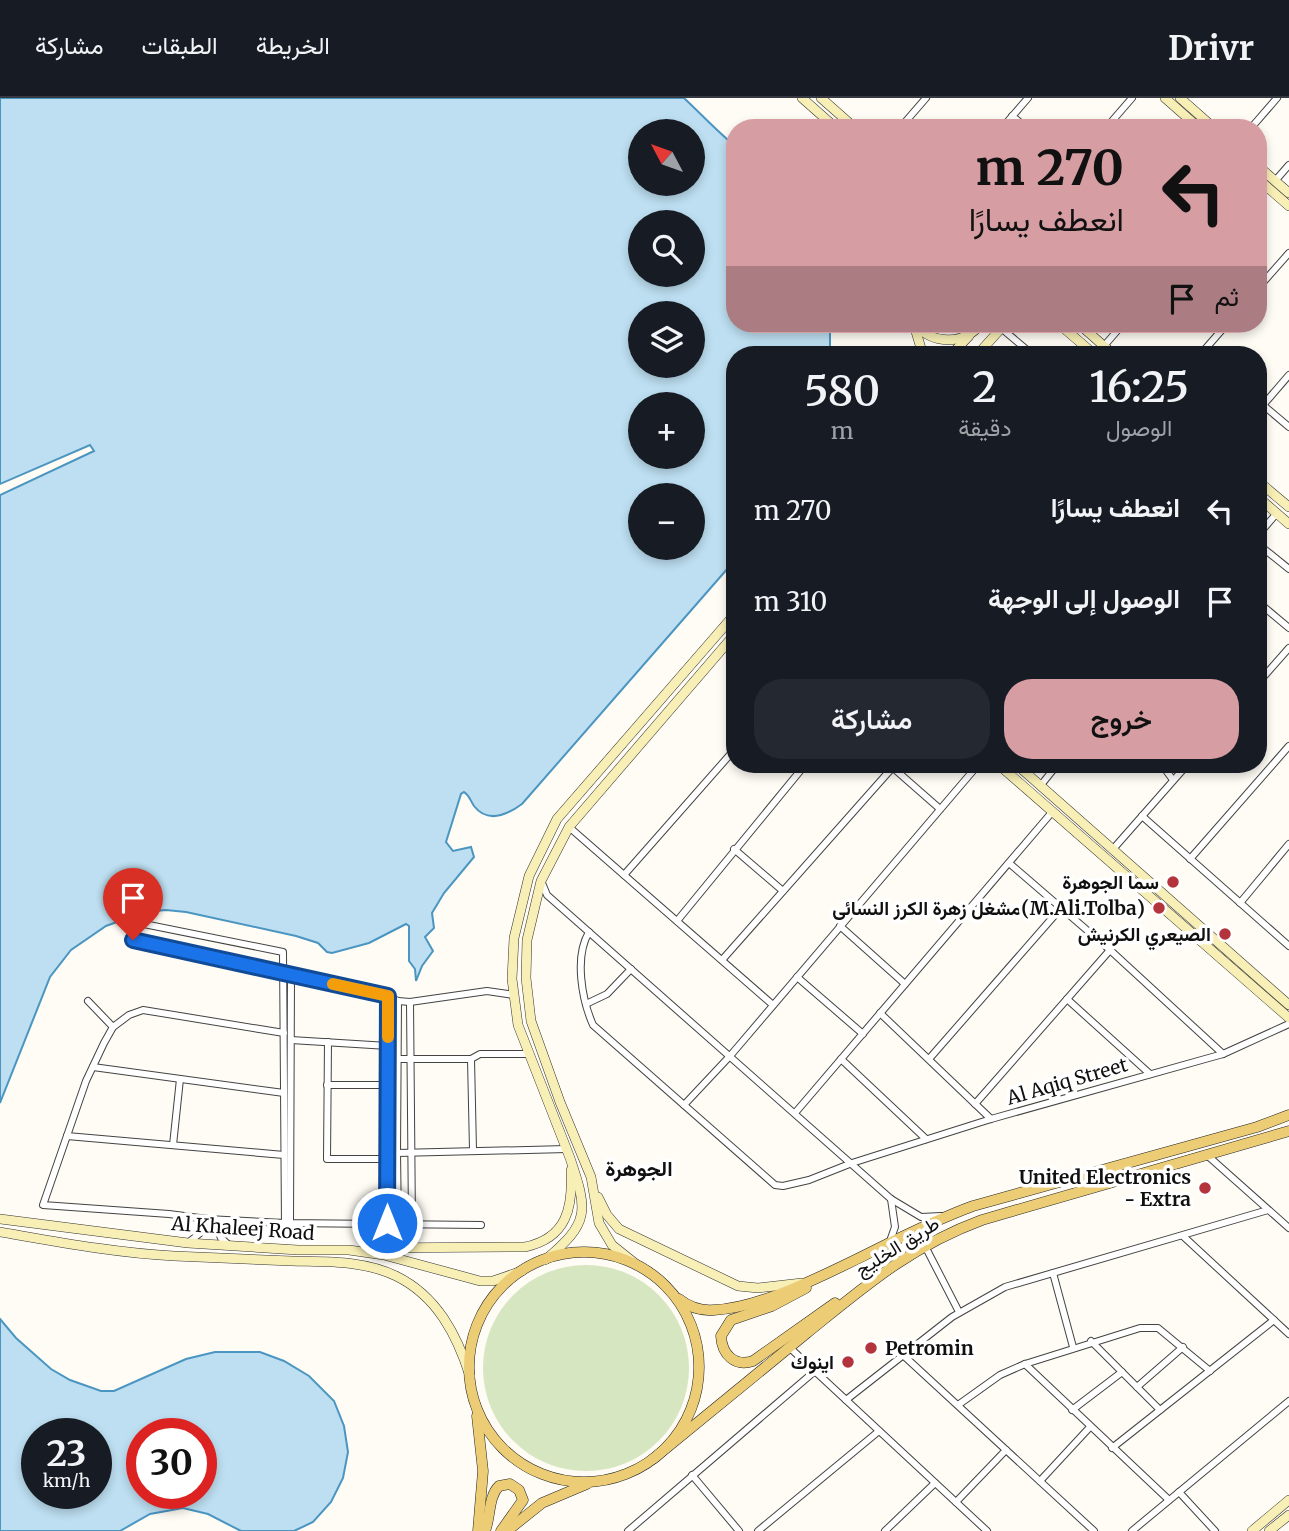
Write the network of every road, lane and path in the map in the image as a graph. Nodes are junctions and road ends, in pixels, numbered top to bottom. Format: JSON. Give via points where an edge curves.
{"nodes":[{"id":1,"x":802,"y":98,"type":"edge"},
{"id":2,"x":821,"y":98,"type":"edge"},
{"id":3,"x":926,"y":98,"type":"edge"},
{"id":4,"x":1028,"y":98,"type":"edge"},
{"id":5,"x":1132,"y":98,"type":"edge"},
{"id":6,"x":1165,"y":98,"type":"edge"},
{"id":7,"x":1180,"y":98,"type":"edge"},
{"id":8,"x":1266,"y":98,"type":"edge"},
{"id":9,"x":1275,"y":101,"type":"edge"},
{"id":10,"x":1012,"y":116,"type":"junction"},
{"id":11,"x":826,"y":119,"type":"edge"},
{"id":12,"x":845,"y":119,"type":"edge"},
{"id":13,"x":908,"y":119,"type":"edge"},
{"id":14,"x":1010,"y":119,"type":"edge"},
{"id":15,"x":1016,"y":119,"type":"edge"},
{"id":16,"x":1114,"y":119,"type":"edge"},
{"id":17,"x":1189,"y":119,"type":"edge"},
{"id":18,"x":1204,"y":119,"type":"edge"},
{"id":19,"x":1259,"y":119,"type":"edge"},
{"id":20,"x":1289,"y":165,"type":"edge"},
{"id":21,"x":1267,"y":174,"type":"edge"},
{"id":22,"x":1275,"y":181,"type":"junction"},
{"id":23,"x":1267,"y":187,"type":"edge"},
{"id":24,"x":1289,"y":193,"type":"edge"},
{"id":25,"x":1289,"y":206,"type":"edge"},
{"id":26,"x":1289,"y":253,"type":"edge"},
{"id":27,"x":1267,"y":278,"type":"edge"},
{"id":28,"x":926,"y":333,"type":"edge"},
{"id":29,"x":972,"y":333,"type":"joint"},
{"id":30,"x":1010,"y":333,"type":"edge"},
{"id":31,"x":1089,"y":333,"type":"edge"},
{"id":32,"x":1115,"y":333,"type":"edge"},
{"id":33,"x":960,"y":346,"type":"edge"},
{"id":34,"x":1024,"y":346,"type":"edge"},
{"id":35,"x":1104,"y":346,"type":"joint"},
{"id":36,"x":1289,"y":376,"type":"edge"},
{"id":37,"x":1267,"y":401,"type":"edge"},
{"id":38,"x":1267,"y":412,"type":"edge"},
{"id":39,"x":1289,"y":427,"type":"edge"},
{"id":40,"x":1267,"y":489,"type":"edge"},
{"id":41,"x":1267,"y":505,"type":"edge"},
{"id":42,"x":1289,"y":507,"type":"edge"},
{"id":43,"x":1277,"y":513,"type":"junction"},
{"id":44,"x":1289,"y":524,"type":"edge"},
{"id":45,"x":1267,"y":525,"type":"edge"},
{"id":46,"x":1267,"y":551,"type":"edge"},
{"id":47,"x":1289,"y":569,"type":"edge"},
{"id":48,"x":1267,"y":610,"type":"edge"},
{"id":49,"x":726,"y":624,"type":"edge"},
{"id":50,"x":1289,"y":628,"type":"edge"},
{"id":51,"x":726,"y":644,"type":"edge"},
{"id":52,"x":1289,"y":648,"type":"edge"},
{"id":53,"x":1267,"y":673,"type":"edge"},
{"id":54,"x":1289,"y":746,"type":"edge"},
{"id":55,"x":726,"y":759,"type":"edge"},
{"id":56,"x":1267,"y":771,"type":"edge"},
{"id":57,"x":798,"y":773,"type":"edge"},
{"id":58,"x":885,"y":773,"type":"edge"},
{"id":59,"x":899,"y":773,"type":"edge"},
{"id":60,"x":971,"y":773,"type":"edge"},
{"id":61,"x":1008,"y":773,"type":"edge"},
{"id":62,"x":1027,"y":773,"type":"edge"},
{"id":63,"x":1051,"y":773,"type":"edge"},
{"id":64,"x":1168,"y":773,"type":"edge"},
{"id":65,"x":1180,"y":773,"type":"edge"},
{"id":66,"x":1265,"y":773,"type":"edge"},
{"id":67,"x":1173,"y":780,"type":"junction"},
{"id":68,"x":1041,"y":785,"type":"junction"},
{"id":69,"x":940,"y":809,"type":"junction"},
{"id":70,"x":1053,"y":811,"type":"junction"},
{"id":71,"x":1142,"y":816,"type":"junction"},
{"id":72,"x":569,"y":827,"type":"junction"},
{"id":73,"x":1289,"y":844,"type":"edge"},
{"id":74,"x":1114,"y":848,"type":"junction"},
{"id":75,"x":734,"y":849,"type":"junction"},
{"id":76,"x":1190,"y":859,"type":"junction"},
{"id":77,"x":1009,"y":863,"type":"junction"},
{"id":78,"x":624,"y":875,"type":"junction"},
{"id":79,"x":541,"y":881,"type":"junction"},
{"id":80,"x":783,"y":891,"type":"junction"},
{"id":81,"x":1240,"y":902,"type":"junction"},
{"id":82,"x":1061,"y":908,"type":"junction"},
{"id":83,"x":677,"y":921,"type":"junction"},
{"id":84,"x":840,"y":926,"type":"junction"},
{"id":85,"x":589,"y":932,"type":"junction"},
{"id":86,"x":1288,"y":943,"type":"edge"},
{"id":87,"x":1110,"y":950,"type":"junction"},
{"id":88,"x":722,"y":960,"type":"junction"},
{"id":89,"x":631,"y":969,"type":"junction"},
{"id":90,"x":283,"y":973,"type":"junction"},
{"id":91,"x":291,"y":975,"type":"junction"},
{"id":92,"x":797,"y":977,"type":"junction"},
{"id":93,"x":905,"y":984,"type":"junction"},
{"id":94,"x":514,"y":995,"type":"junction"},
{"id":95,"x":388,"y":996,"type":"junction"},
{"id":96,"x":1067,"y":999,"type":"junction"},
{"id":97,"x":88,"y":1001,"type":"dead end"},
{"id":98,"x":398,"y":1002,"type":"junction"},
{"id":99,"x":411,"y":1002,"type":"junction"},
{"id":100,"x":586,"y":1004,"type":"junction"},
{"id":101,"x":773,"y":1005,"type":"junction"},
{"id":102,"x":1289,"y":1005,"type":"edge"},
{"id":103,"x":880,"y":1013,"type":"junction"},
{"id":104,"x":1289,"y":1018,"type":"edge"},
{"id":105,"x":1289,"y":1024,"type":"edge"},
{"id":106,"x":113,"y":1027,"type":"junction"},
{"id":107,"x":284,"y":1033,"type":"junction"},
{"id":108,"x":863,"y":1034,"type":"junction"},
{"id":109,"x":291,"y":1040,"type":"junction"},
{"id":110,"x":328,"y":1042,"type":"junction"},
{"id":111,"x":388,"y":1045,"type":"junction"},
{"id":112,"x":528,"y":1054,"type":"junction"},
{"id":113,"x":1223,"y":1054,"type":"junction"},
{"id":114,"x":730,"y":1056,"type":"junction"},
{"id":115,"x":398,"y":1059,"type":"junction"},
{"id":116,"x":411,"y":1059,"type":"junction"},
{"id":117,"x":471,"y":1059,"type":"junction"},
{"id":118,"x":841,"y":1059,"type":"junction"},
{"id":119,"x":929,"y":1059,"type":"junction"},
{"id":120,"x":93,"y":1067,"type":"junction"},
{"id":121,"x":1150,"y":1074,"type":"junction"},
{"id":122,"x":180,"y":1079,"type":"junction"},
{"id":123,"x":327,"y":1085,"type":"junction"},
{"id":124,"x":388,"y":1085,"type":"junction"},
{"id":125,"x":284,"y":1093,"type":"junction"},
{"id":126,"x":545,"y":1097,"type":"junction"},
{"id":127,"x":560,"y":1102,"type":"junction"},
{"id":128,"x":975,"y":1104,"type":"junction"},
{"id":129,"x":684,"y":1105,"type":"junction"},
{"id":130,"x":795,"y":1113,"type":"junction"},
{"id":131,"x":1289,"y":1115,"type":"edge"},
{"id":132,"x":991,"y":1119,"type":"junction"},
{"id":133,"x":1286,"y":1132,"type":"edge"},
{"id":134,"x":67,"y":1136,"type":"junction"},
{"id":135,"x":926,"y":1139,"type":"junction"},
{"id":136,"x":173,"y":1145,"type":"junction"},
{"id":137,"x":473,"y":1150,"type":"junction"},
{"id":138,"x":412,"y":1151,"type":"junction"},
{"id":139,"x":397,"y":1153,"type":"junction"},
{"id":140,"x":568,"y":1153,"type":"junction"},
{"id":141,"x":284,"y":1155,"type":"junction"},
{"id":142,"x":1208,"y":1156,"type":"junction"},
{"id":143,"x":387,"y":1159,"type":"junction"},
{"id":144,"x":852,"y":1163,"type":"junction"},
{"id":145,"x":593,"y":1187,"type":"junction"},
{"id":146,"x":891,"y":1199,"type":"junction"},
{"id":147,"x":908,"y":1209,"type":"junction"},
{"id":148,"x":1268,"y":1210,"type":"junction"},
{"id":149,"x":894,"y":1215,"type":"junction"},
{"id":150,"x":947,"y":1216,"type":"junction"},
{"id":151,"x":0,"y":1219,"type":"edge"},
{"id":152,"x":210,"y":1219,"type":"junction"},
{"id":153,"x":287,"y":1223,"type":"junction"},
{"id":154,"x":387,"y":1223,"type":"junction"},
{"id":155,"x":398,"y":1224,"type":"junction"},
{"id":156,"x":412,"y":1224,"type":"junction"},
{"id":157,"x":481,"y":1225,"type":"dead end"},
{"id":158,"x":1289,"y":1228,"type":"edge"},
{"id":159,"x":0,"y":1232,"type":"edge"},
{"id":160,"x":1183,"y":1236,"type":"junction"},
{"id":161,"x":188,"y":1243,"type":"junction"},
{"id":162,"x":888,"y":1244,"type":"junction"},
{"id":163,"x":925,"y":1246,"type":"junction"},
{"id":164,"x":232,"y":1247,"type":"junction"},
{"id":165,"x":349,"y":1250,"type":"junction"},
{"id":166,"x":545,"y":1260,"type":"junction"},
{"id":167,"x":849,"y":1263,"type":"junction"},
{"id":168,"x":637,"y":1265,"type":"junction"},
{"id":169,"x":522,"y":1271,"type":"junction"},
{"id":170,"x":1053,"y":1273,"type":"junction"},
{"id":171,"x":810,"y":1281,"type":"junction"},
{"id":172,"x":870,"y":1281,"type":"junction"},
{"id":173,"x":670,"y":1291,"type":"junction"},
{"id":174,"x":959,"y":1312,"type":"junction"},
{"id":175,"x":1273,"y":1320,"type":"junction"},
{"id":176,"x":1289,"y":1334,"type":"edge"},
{"id":177,"x":1091,"y":1341,"type":"junction"},
{"id":178,"x":789,"y":1347,"type":"junction"},
{"id":179,"x":1073,"y":1347,"type":"junction"},
{"id":180,"x":1183,"y":1347,"type":"junction"},
{"id":181,"x":903,"y":1355,"type":"junction"},
{"id":182,"x":1025,"y":1364,"type":"junction"},
{"id":183,"x":815,"y":1371,"type":"junction"},
{"id":184,"x":1210,"y":1371,"type":"junction"},
{"id":185,"x":1122,"y":1372,"type":"junction"},
{"id":186,"x":470,"y":1376,"type":"junction"},
{"id":187,"x":1137,"y":1387,"type":"junction"},
{"id":188,"x":846,"y":1400,"type":"junction"},
{"id":189,"x":1289,"y":1401,"type":"edge"},
{"id":190,"x":475,"y":1405,"type":"junction"},
{"id":191,"x":958,"y":1405,"type":"junction"},
{"id":192,"x":1072,"y":1410,"type":"junction"},
{"id":193,"x":1160,"y":1410,"type":"junction"},
{"id":194,"x":1090,"y":1427,"type":"junction"},
{"id":195,"x":879,"y":1431,"type":"junction"},
{"id":196,"x":1112,"y":1448,"type":"junction"},
{"id":197,"x":1006,"y":1450,"type":"junction"},
{"id":198,"x":653,"y":1459,"type":"junction"},
{"id":199,"x":692,"y":1475,"type":"junction"},
{"id":200,"x":606,"y":1480,"type":"junction"},
{"id":201,"x":1040,"y":1481,"type":"junction"},
{"id":202,"x":935,"y":1483,"type":"junction"},
{"id":203,"x":1179,"y":1492,"type":"junction"},
{"id":204,"x":1169,"y":1500,"type":"junction"},
{"id":205,"x":1289,"y":1500,"type":"edge"},
{"id":206,"x":956,"y":1502,"type":"junction"},
{"id":207,"x":1289,"y":1515,"type":"edge"},
{"id":208,"x":478,"y":1531,"type":"edge"},
{"id":209,"x":485,"y":1531,"type":"edge"},
{"id":210,"x":501,"y":1531,"type":"edge"},
{"id":211,"x":507,"y":1531,"type":"edge"},
{"id":212,"x":628,"y":1531,"type":"edge"},
{"id":213,"x":740,"y":1531,"type":"edge"},
{"id":214,"x":758,"y":1531,"type":"edge"},
{"id":215,"x":885,"y":1531,"type":"edge"},
{"id":216,"x":987,"y":1531,"type":"edge"},
{"id":217,"x":1094,"y":1531,"type":"edge"},
{"id":218,"x":1132,"y":1531,"type":"edge"},
{"id":219,"x":1214,"y":1531,"type":"edge"},
{"id":220,"x":1252,"y":1531,"type":"edge"},
{"id":221,"x":1269,"y":1531,"type":"edge"}],
"edges":[{"from":1,"to":11,"type":"street"},
{"from":2,"to":12,"type":"street"},
{"from":3,"to":13,"type":"street"},
{"from":4,"to":10,"type":"street"},
{"from":5,"to":16,"type":"street"},
{"from":6,"to":17,"type":"street"},
{"from":7,"to":18,"type":"street"},
{"from":8,"to":9,"type":"street"},
{"from":9,"to":19,"type":"street"},
{"from":10,"to":14,"type":"street"},
{"from":10,"to":15,"type":"street"},
{"from":20,"to":22,"type":"street"},
{"from":21,"to":22,"type":"street"},
{"from":22,"to":24,"type":"street"},
{"from":23,"to":25,"type":"street"},
{"from":26,"to":27,"type":"street"},
{"from":28,"to":29,"type":"street","via":[[946,340]]},
{"from":29,"to":33,"type":"street"},
{"from":30,"to":34,"type":"street"},
{"from":31,"to":35,"type":"street"},
{"from":32,"to":35,"type":"street"},
{"from":36,"to":37,"type":"street"},
{"from":38,"to":39,"type":"street"},
{"from":40,"to":42,"type":"street"},
{"from":41,"to":43,"type":"street"},
{"from":43,"to":44,"type":"street"},
{"from":43,"to":45,"type":"street"},
{"from":46,"to":47,"type":"street"},
{"from":48,"to":50,"type":"street"},
{"from":49,"to":94,"type":"street","via":[[557,819],[529,876],[521,904],[513,938]]},
{"from":51,"to":72,"type":"street"},
{"from":52,"to":53,"type":"street"},
{"from":54,"to":56,"type":"street"},
{"from":55,"to":78,"type":"street"},
{"from":57,"to":75,"type":"street"},
{"from":58,"to":80,"type":"street"},
{"from":59,"to":69,"type":"street"},
{"from":60,"to":69,"type":"street"},
{"from":61,"to":70,"type":"street"},
{"from":62,"to":68,"type":"street"},
{"from":63,"to":68,"type":"street"},
{"from":64,"to":67,"type":"street"},
{"from":65,"to":67,"type":"street"},
{"from":66,"to":76,"type":"street"},
{"from":67,"to":71,"type":"street"},
{"from":68,"to":74,"type":"street"},
{"from":69,"to":84,"type":"street"},
{"from":70,"to":77,"type":"street"},
{"from":70,"to":104,"type":"street"},
{"from":71,"to":74,"type":"street"},
{"from":71,"to":76,"type":"street"},
{"from":72,"to":78,"type":"street"},
{"from":72,"to":79,"type":"street"},
{"from":73,"to":81,"type":"street"},
{"from":74,"to":102,"type":"street"},
{"from":75,"to":80,"type":"street"},
{"from":75,"to":83,"type":"street"},
{"from":76,"to":81,"type":"street"},
{"from":77,"to":82,"type":"street"},
{"from":77,"to":93,"type":"street"},
{"from":78,"to":83,"type":"street"},
{"from":79,"to":85,"type":"street","via":[[547,895]]},
{"from":79,"to":127,"type":"street","via":[[527,940],[526,978],[531,1021]]},
{"from":80,"to":88,"type":"street"},
{"from":81,"to":86,"type":"street"},
{"from":82,"to":87,"type":"street"},
{"from":82,"to":119,"type":"street"},
{"from":83,"to":88,"type":"street"},
{"from":84,"to":92,"type":"street"},
{"from":84,"to":93,"type":"street"},
{"from":85,"to":89,"type":"street"},
{"from":85,"to":100,"type":"street","via":[[582,953]]},
{"from":87,"to":96,"type":"street"},
{"from":87,"to":113,"type":"street"},
{"from":88,"to":101,"type":"street"},
{"from":89,"to":100,"type":"street","via":[[607,994]]},
{"from":89,"to":114,"type":"street"},
{"from":90,"to":90,"type":"street","via":[[133,940],[134,922],[283,952]]},
{"from":90,"to":91,"type":"street"},
{"from":90,"to":107,"type":"street"},
{"from":91,"to":95,"type":"street"},
{"from":91,"to":109,"type":"street"},
{"from":92,"to":101,"type":"street"},
{"from":92,"to":108,"type":"street"},
{"from":93,"to":103,"type":"street"},
{"from":94,"to":99,"type":"street","via":[[486,991]]},
{"from":94,"to":112,"type":"street"},
{"from":95,"to":98,"type":"street"},
{"from":95,"to":111,"type":"street"},
{"from":96,"to":121,"type":"street"},
{"from":96,"to":128,"type":"street"},
{"from":97,"to":106,"type":"street"},
{"from":98,"to":99,"type":"street"},
{"from":98,"to":115,"type":"street"},
{"from":99,"to":116,"type":"street"},
{"from":100,"to":129,"type":"street","via":[[593,1025]]},
{"from":101,"to":114,"type":"street"},
{"from":103,"to":108,"type":"street"},
{"from":103,"to":119,"type":"street"},
{"from":105,"to":113,"type":"street","name":"Al Aqiq Street"},
{"from":106,"to":107,"type":"street","via":[[143,1010]]},
{"from":106,"to":120,"type":"street"},
{"from":107,"to":125,"type":"street"},
{"from":108,"to":118,"type":"street"},
{"from":109,"to":110,"type":"street"},
{"from":109,"to":153,"type":"street"},
{"from":110,"to":111,"type":"street"},
{"from":110,"to":123,"type":"street"},
{"from":111,"to":124,"type":"street"},
{"from":112,"to":117,"type":"street","via":[[480,1054]]},
{"from":112,"to":126,"type":"street"},
{"from":113,"to":121,"type":"street","name":"Al Aqiq Street"},
{"from":114,"to":129,"type":"street"},
{"from":114,"to":130,"type":"street"},
{"from":115,"to":116,"type":"street"},
{"from":115,"to":139,"type":"street"},
{"from":116,"to":117,"type":"street"},
{"from":116,"to":138,"type":"street"},
{"from":117,"to":137,"type":"street"},
{"from":118,"to":130,"type":"street"},
{"from":118,"to":135,"type":"street"},
{"from":119,"to":128,"type":"street"},
{"from":120,"to":122,"type":"street"},
{"from":120,"to":134,"type":"street"},
{"from":121,"to":132,"type":"street","name":"Al Aqiq Street"},
{"from":122,"to":125,"type":"street"},
{"from":122,"to":136,"type":"street"},
{"from":123,"to":124,"type":"street"},
{"from":123,"to":143,"type":"street","via":[[327,1159]]},
{"from":124,"to":143,"type":"street"},
{"from":125,"to":141,"type":"street"},
{"from":126,"to":127,"type":"street","via":[[556,1107]]},
{"from":126,"to":140,"type":"street"},
{"from":127,"to":145,"type":"street"},
{"from":128,"to":132,"type":"street"},
{"from":129,"to":144,"type":"street","name":"Al Aqiq Street","via":[[775,1185],[809,1180]]},
{"from":130,"to":144,"type":"street"},
{"from":131,"to":150,"type":"main road","name":"طريق الخليج"},
{"from":132,"to":135,"type":"street","name":"Al Aqiq Street"},
{"from":133,"to":142,"type":"main road","name":"طريق الخليج"},
{"from":134,"to":136,"type":"street"},
{"from":134,"to":152,"type":"street","via":[[43,1205]]},
{"from":135,"to":144,"type":"street","name":"Al Aqiq Street"},
{"from":136,"to":141,"type":"street"},
{"from":137,"to":138,"type":"street"},
{"from":137,"to":140,"type":"street"},
{"from":138,"to":139,"type":"street"},
{"from":138,"to":156,"type":"street"},
{"from":139,"to":155,"type":"street"},
{"from":140,"to":165,"type":"street","via":[[569,1211],[560,1227],[540,1243]]},
{"from":140,"to":166,"type":"street","via":[[581,1216],[573,1234]]},
{"from":141,"to":153,"type":"street"},
{"from":142,"to":148,"type":"street"},
{"from":142,"to":163,"type":"main road","name":"طريق الخليج","via":[[982,1220]]},
{"from":143,"to":154,"type":"street"},
{"from":144,"to":146,"type":"street"},
{"from":145,"to":168,"type":"street","via":[[602,1232]]},
{"from":145,"to":171,"type":"street","via":[[620,1229],[719,1278],[758,1289]]},
{"from":146,"to":147,"type":"street"},
{"from":146,"to":149,"type":"street"},
{"from":147,"to":149,"type":"street"},
{"from":147,"to":150,"type":"street","via":[[921,1217]]},
{"from":148,"to":158,"type":"street"},
{"from":148,"to":160,"type":"street"},
{"from":149,"to":162,"type":"street"},
{"from":150,"to":162,"type":"main road","name":"طريق الخليج"},
{"from":151,"to":161,"type":"street","name":"Al Khaleej Road"},
{"from":152,"to":153,"type":"street"},
{"from":152,"to":161,"type":"street"},
{"from":152,"to":164,"type":"street"},
{"from":153,"to":154,"type":"street"},
{"from":154,"to":155,"type":"street"},
{"from":155,"to":156,"type":"street"},
{"from":156,"to":157,"type":"street"},
{"from":159,"to":186,"type":"street","via":[[164,1255],[352,1263],[376,1268],[408,1283],[436,1307],[455,1336]]},
{"from":160,"to":170,"type":"street"},
{"from":160,"to":175,"type":"street"},
{"from":161,"to":164,"type":"street","name":"Al Khaleej Road"},
{"from":162,"to":167,"type":"main road","name":"طريق الخليج"},
{"from":163,"to":172,"type":"main road","name":"طريق الخليج"},
{"from":163,"to":174,"type":"street"},
{"from":164,"to":165,"type":"street","name":"Al Khaleej Road"},
{"from":165,"to":169,"type":"street","name":"Al Khaleej Road","via":[[480,1281]]},
{"from":166,"to":168,"type":"main road","via":[[591,1253]]},
{"from":166,"to":169,"type":"main road"},
{"from":167,"to":171,"type":"main road","name":"طريق الخليج"},
{"from":167,"to":172,"type":"main road","via":[[789,1298],[731,1320],[721,1336],[725,1354],[736,1362],[754,1361]]},
{"from":168,"to":173,"type":"main road"},
{"from":169,"to":186,"type":"main road","via":[[499,1291],[482,1316],[472,1346]]},
{"from":170,"to":174,"type":"street","via":[[1005,1287]]},
{"from":170,"to":179,"type":"street"},
{"from":171,"to":173,"type":"main road","name":"طريق الخليج","via":[[758,1301],[717,1310],[687,1305]]},
{"from":172,"to":178,"type":"main road","name":"طريق الخليج"},
{"from":173,"to":198,"type":"main road","via":[[693,1332],[698,1379],[685,1422]]},
{"from":174,"to":181,"type":"street"},
{"from":175,"to":176,"type":"street"},
{"from":175,"to":184,"type":"street"},
{"from":177,"to":179,"type":"street"},
{"from":177,"to":180,"type":"street","via":[[1158,1328]]},
{"from":177,"to":185,"type":"street"},
{"from":178,"to":183,"type":"street"},
{"from":178,"to":198,"type":"main road","name":"طريق الخليج"},
{"from":179,"to":182,"type":"street"},
{"from":180,"to":184,"type":"street"},
{"from":180,"to":187,"type":"street"},
{"from":181,"to":188,"type":"street"},
{"from":181,"to":191,"type":"street"},
{"from":182,"to":191,"type":"street","via":[[1000,1375]]},
{"from":182,"to":192,"type":"street"},
{"from":183,"to":188,"type":"street"},
{"from":183,"to":199,"type":"street"},
{"from":184,"to":193,"type":"street"},
{"from":185,"to":187,"type":"street"},
{"from":185,"to":192,"type":"street"},
{"from":186,"to":190,"type":"main road"},
{"from":187,"to":193,"type":"street"},
{"from":188,"to":195,"type":"street"},
{"from":189,"to":203,"type":"street"},
{"from":190,"to":200,"type":"main road","via":[[494,1438],[519,1462],[563,1480]]},
{"from":190,"to":208,"type":"main road","via":[[483,1471]]},
{"from":191,"to":197,"type":"street"},
{"from":192,"to":194,"type":"street"},
{"from":193,"to":196,"type":"street"},
{"from":194,"to":196,"type":"street"},
{"from":194,"to":201,"type":"street"},
{"from":195,"to":202,"type":"street"},
{"from":195,"to":214,"type":"street"},
{"from":196,"to":204,"type":"street"},
{"from":197,"to":201,"type":"street"},
{"from":197,"to":206,"type":"street"},
{"from":198,"to":200,"type":"main road"},
{"from":199,"to":212,"type":"street"},
{"from":199,"to":213,"type":"street"},
{"from":200,"to":211,"type":"main road","via":[[548,1499]]},
{"from":201,"to":217,"type":"street"},
{"from":202,"to":206,"type":"street"},
{"from":202,"to":215,"type":"street"},
{"from":203,"to":204,"type":"street"},
{"from":203,"to":219,"type":"street"},
{"from":204,"to":218,"type":"street"},
{"from":205,"to":220,"type":"street"},
{"from":206,"to":216,"type":"street"},
{"from":207,"to":221,"type":"street"},
{"from":209,"to":210,"type":"main road","via":[[493,1494],[499,1486],[510,1484],[523,1500]]}]}
